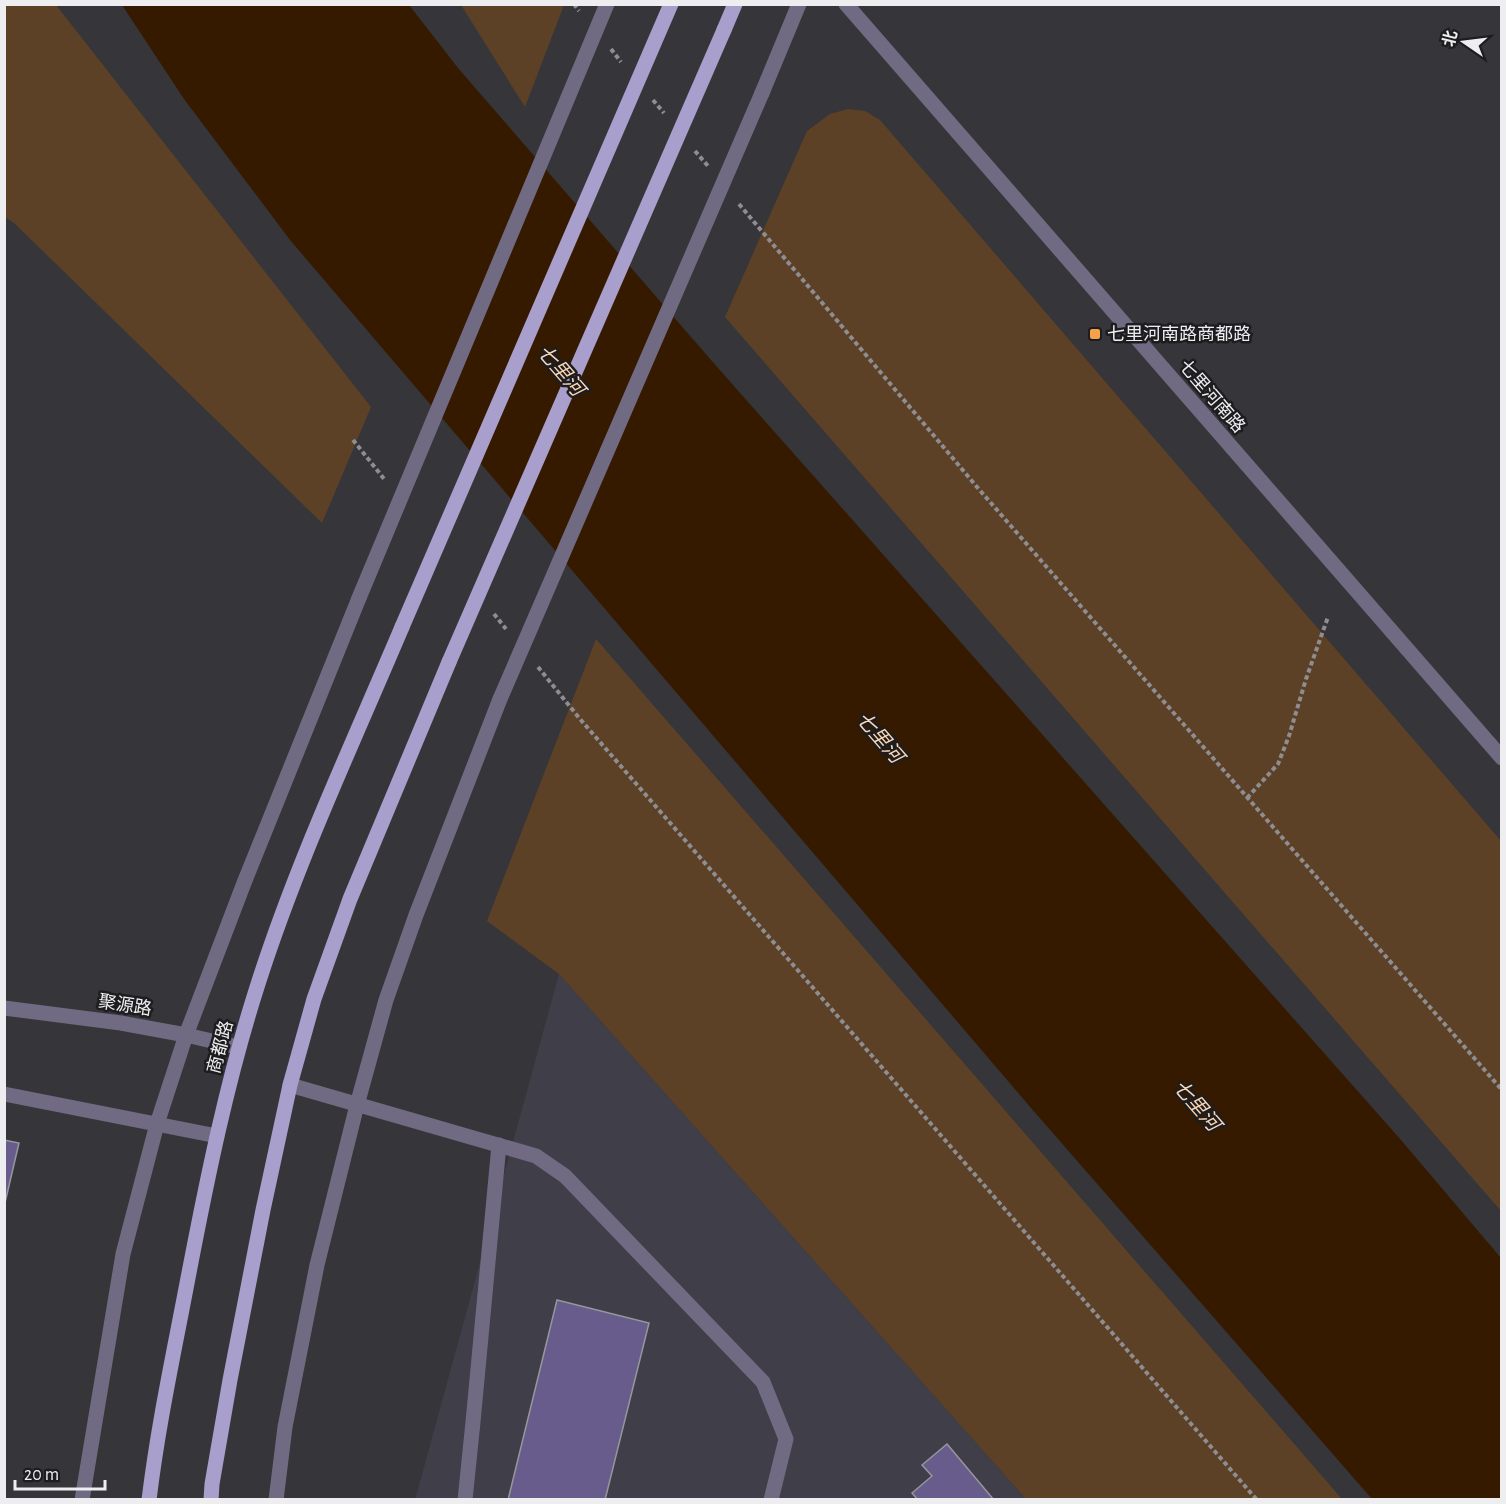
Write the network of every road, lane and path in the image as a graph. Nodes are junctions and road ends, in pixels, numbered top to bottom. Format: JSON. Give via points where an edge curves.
{"nodes":[{"id":1,"x":573,"y":4,"type":"edge"},
{"id":2,"x":607,"y":4,"type":"edge"},
{"id":3,"x":671,"y":4,"type":"edge"},
{"id":4,"x":735,"y":4,"type":"edge"},
{"id":5,"x":799,"y":4,"type":"edge"},
{"id":6,"x":846,"y":4,"type":"edge"},
{"id":7,"x":581,"y":14,"type":"dead end"},
{"id":8,"x":604,"y":41,"type":"dead end"},
{"id":9,"x":627,"y":68,"type":"dead end"},
{"id":10,"x":650,"y":96,"type":"dead end"},
{"id":11,"x":665,"y":114,"type":"dead end"},
{"id":12,"x":695,"y":151,"type":"dead end"},
{"id":13,"x":710,"y":169,"type":"dead end"},
{"id":14,"x":733,"y":196,"type":"dead end"},
{"id":15,"x":353,"y":440,"type":"dead end"},
{"id":16,"x":391,"y":487,"type":"dead end"},
{"id":17,"x":489,"y":608,"type":"dead end"},
{"id":18,"x":1328,"y":617,"type":"dead end"},
{"id":19,"x":512,"y":635,"type":"dead end"},
{"id":20,"x":535,"y":663,"type":"dead end"},
{"id":21,"x":1502,"y":758,"type":"edge"},
{"id":22,"x":1247,"y":798,"type":"junction"},
{"id":23,"x":4,"y":1008,"type":"edge"},
{"id":24,"x":186,"y":1035,"type":"junction"},
{"id":25,"x":238,"y":1047,"type":"junction"},
{"id":26,"x":290,"y":1085,"type":"junction"},
{"id":27,"x":1502,"y":1090,"type":"edge"},
{"id":28,"x":4,"y":1095,"type":"edge"},
{"id":29,"x":357,"y":1105,"type":"junction"},
{"id":30,"x":157,"y":1124,"type":"junction"},
{"id":31,"x":218,"y":1136,"type":"junction"},
{"id":32,"x":499,"y":1145,"type":"junction"},
{"id":33,"x":82,"y":1500,"type":"edge"},
{"id":34,"x":149,"y":1500,"type":"edge"},
{"id":35,"x":211,"y":1500,"type":"edge"},
{"id":36,"x":276,"y":1500,"type":"edge"},
{"id":37,"x":465,"y":1500,"type":"edge"},
{"id":38,"x":771,"y":1500,"type":"edge"},
{"id":39,"x":1257,"y":1500,"type":"edge"}],
"edges":[{"from":1,"to":7,"type":"path"},
{"from":2,"to":24,"type":"street","bridge":true,"via":[[359,598]]},
{"from":3,"to":25,"type":"main road","name":"商都路","bridge":true,"via":[[294,879]]},
{"from":4,"to":26,"type":"main road","bridge":true,"via":[[448,662],[350,899],[314,999]]},
{"from":5,"to":29,"type":"street","bridge":true,"via":[[500,699],[386,1000]]},
{"from":6,"to":21,"type":"street","name":"七里河南路"},
{"from":8,"to":9,"type":"path"},
{"from":10,"to":11,"type":"path"},
{"from":12,"to":13,"type":"path"},
{"from":14,"to":22,"type":"path","via":[[984,496]]},
{"from":15,"to":16,"type":"path"},
{"from":17,"to":19,"type":"path"},
{"from":18,"to":22,"type":"path","via":[[1278,764]]},
{"from":20,"to":39,"type":"path"},
{"from":22,"to":27,"type":"path"},
{"from":23,"to":24,"type":"street","name":"聚源路"},
{"from":24,"to":25,"type":"street","name":"聚源路"},
{"from":24,"to":30,"type":"street"},
{"from":25,"to":31,"type":"main road","name":"商都路"},
{"from":26,"to":29,"type":"street"},
{"from":26,"to":35,"type":"main road","via":[[262,1210]]},
{"from":28,"to":30,"type":"street"},
{"from":29,"to":32,"type":"street"},
{"from":29,"to":36,"type":"street","via":[[317,1264],[285,1427]]},
{"from":30,"to":31,"type":"street"},
{"from":30,"to":33,"type":"street","via":[[123,1254]]},
{"from":31,"to":34,"type":"main road","name":"商都路","via":[[170,1373]]},
{"from":32,"to":37,"type":"street"},
{"from":32,"to":38,"type":"street","via":[[536,1156],[565,1176],[764,1382],[786,1439]]}]}
